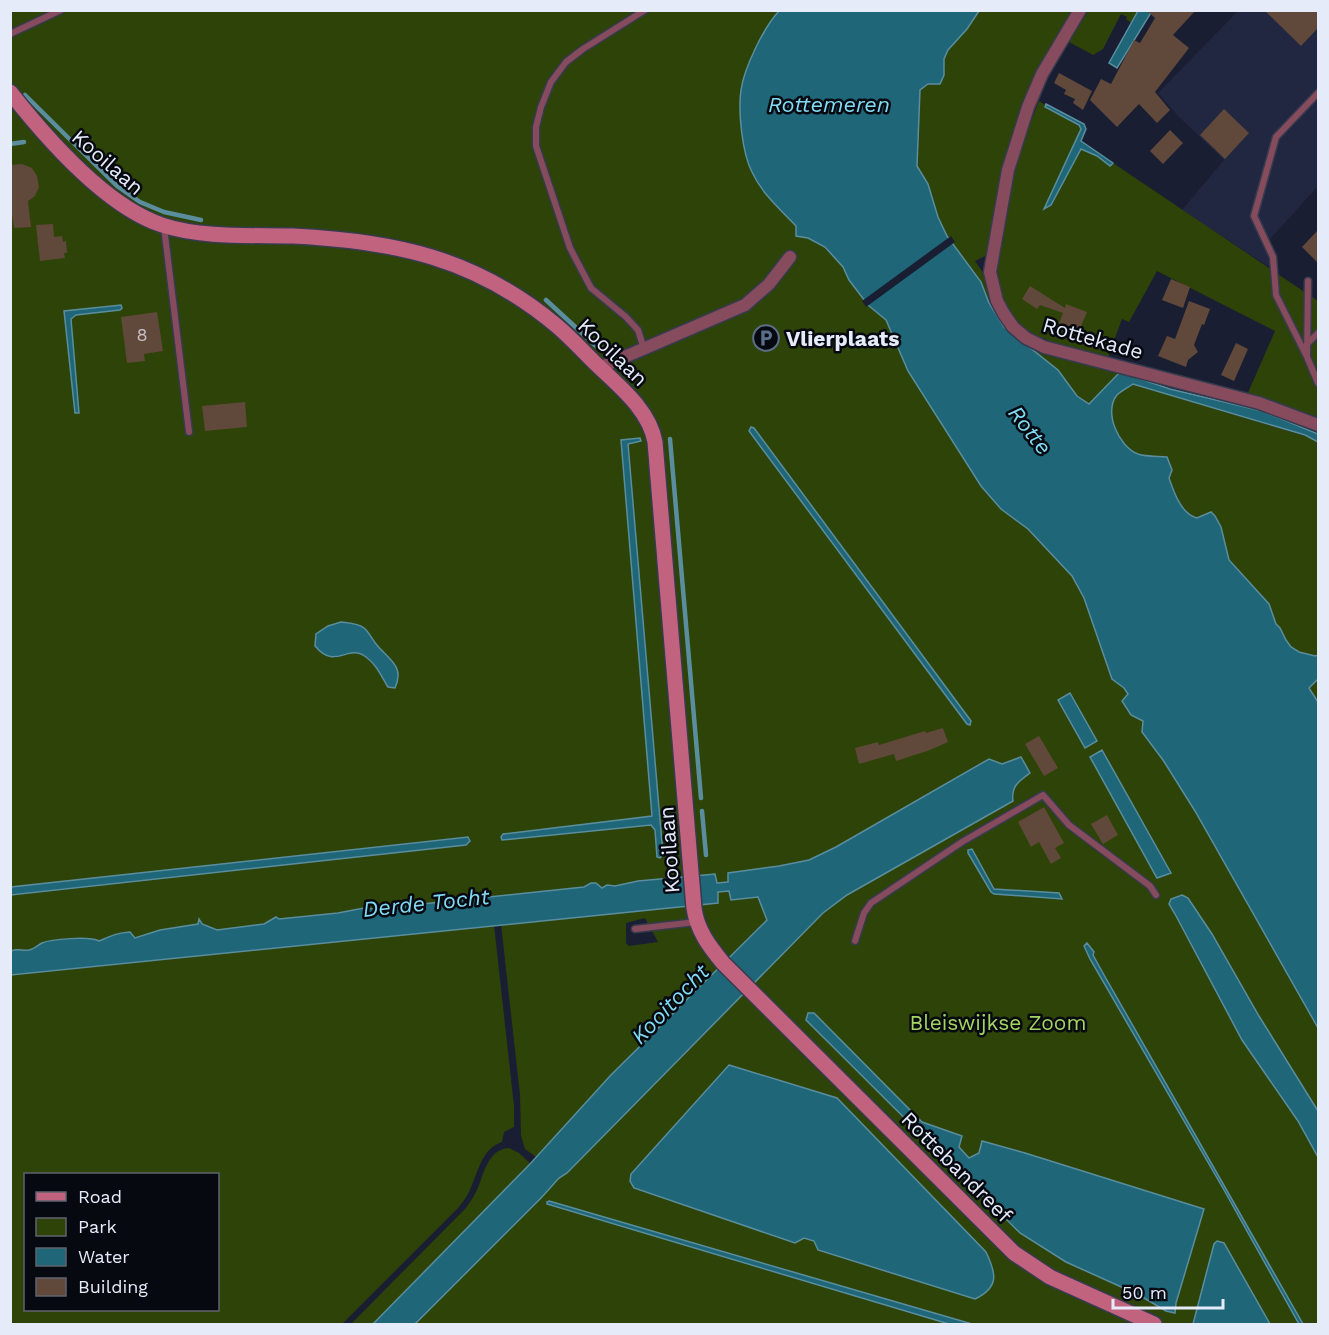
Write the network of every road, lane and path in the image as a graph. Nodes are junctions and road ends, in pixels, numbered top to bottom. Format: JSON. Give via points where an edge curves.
{"nodes":[{"id":1,"x":61,"y":10,"type":"edge"},
{"id":2,"x":645,"y":10,"type":"edge"},
{"id":3,"x":1080,"y":10,"type":"edge"},
{"id":4,"x":10,"y":34,"type":"edge"},
{"id":5,"x":10,"y":92,"type":"edge"},
{"id":6,"x":1318,"y":93,"type":"edge"},
{"id":7,"x":164,"y":226,"type":"junction"},
{"id":8,"x":790,"y":257,"type":"dead end"},
{"id":9,"x":1308,"y":281,"type":"dead end"},
{"id":10,"x":1318,"y":333,"type":"edge"},
{"id":11,"x":1307,"y":344,"type":"junction"},
{"id":12,"x":644,"y":350,"type":"junction"},
{"id":13,"x":1307,"y":357,"type":"junction"},
{"id":14,"x":599,"y":368,"type":"junction"},
{"id":15,"x":1318,"y":383,"type":"edge"},
{"id":16,"x":1318,"y":425,"type":"edge"},
{"id":17,"x":189,"y":432,"type":"dead end"},
{"id":18,"x":1156,"y":895,"type":"dead end"},
{"id":19,"x":696,"y":915,"type":"junction"},
{"id":20,"x":635,"y":929,"type":"dead end"},
{"id":21,"x":855,"y":941,"type":"dead end"},
{"id":22,"x":757,"y":996,"type":"joint"},
{"id":23,"x":1154,"y":1324,"type":"edge"}],
"edges":[{"from":1,"to":4,"type":"lane"},
{"from":2,"to":12,"type":"lane","via":[[566,62],[551,82],[536,127],[536,146],[570,248],[591,288],[638,330]]},
{"from":3,"to":16,"type":"street","name":"Rottekade","via":[[1042,74],[1008,170],[990,272],[1004,314],[1026,338],[1044,347],[1259,403]]},
{"from":5,"to":7,"type":"street","name":"Kooilaan","via":[[64,154],[102,190],[137,215]]},
{"from":6,"to":13,"type":"lane","via":[[1276,137],[1254,216],[1273,257],[1276,295]]},
{"from":7,"to":14,"type":"street","name":"Kooilaan","via":[[219,233],[330,238],[436,257],[501,287],[557,326]]},
{"from":7,"to":17,"type":"lane"},
{"from":8,"to":12,"type":"street","via":[[769,284],[745,305]]},
{"from":9,"to":11,"type":"lane"},
{"from":10,"to":11,"type":"lane"},
{"from":11,"to":13,"type":"lane"},
{"from":12,"to":14,"type":"street"},
{"from":13,"to":15,"type":"lane"},
{"from":14,"to":19,"type":"street","name":"Kooilaan","via":[[638,406],[653,428]]},
{"from":18,"to":21,"type":"lane","via":[[1150,886],[1069,825],[1043,795],[962,842],[871,903]]},
{"from":19,"to":20,"type":"lane"},
{"from":19,"to":22,"type":"street","name":"Kooilaan","via":[[710,948]]},
{"from":22,"to":23,"type":"street","name":"Rottebandreef","via":[[1014,1253],[1050,1277]]}]}
